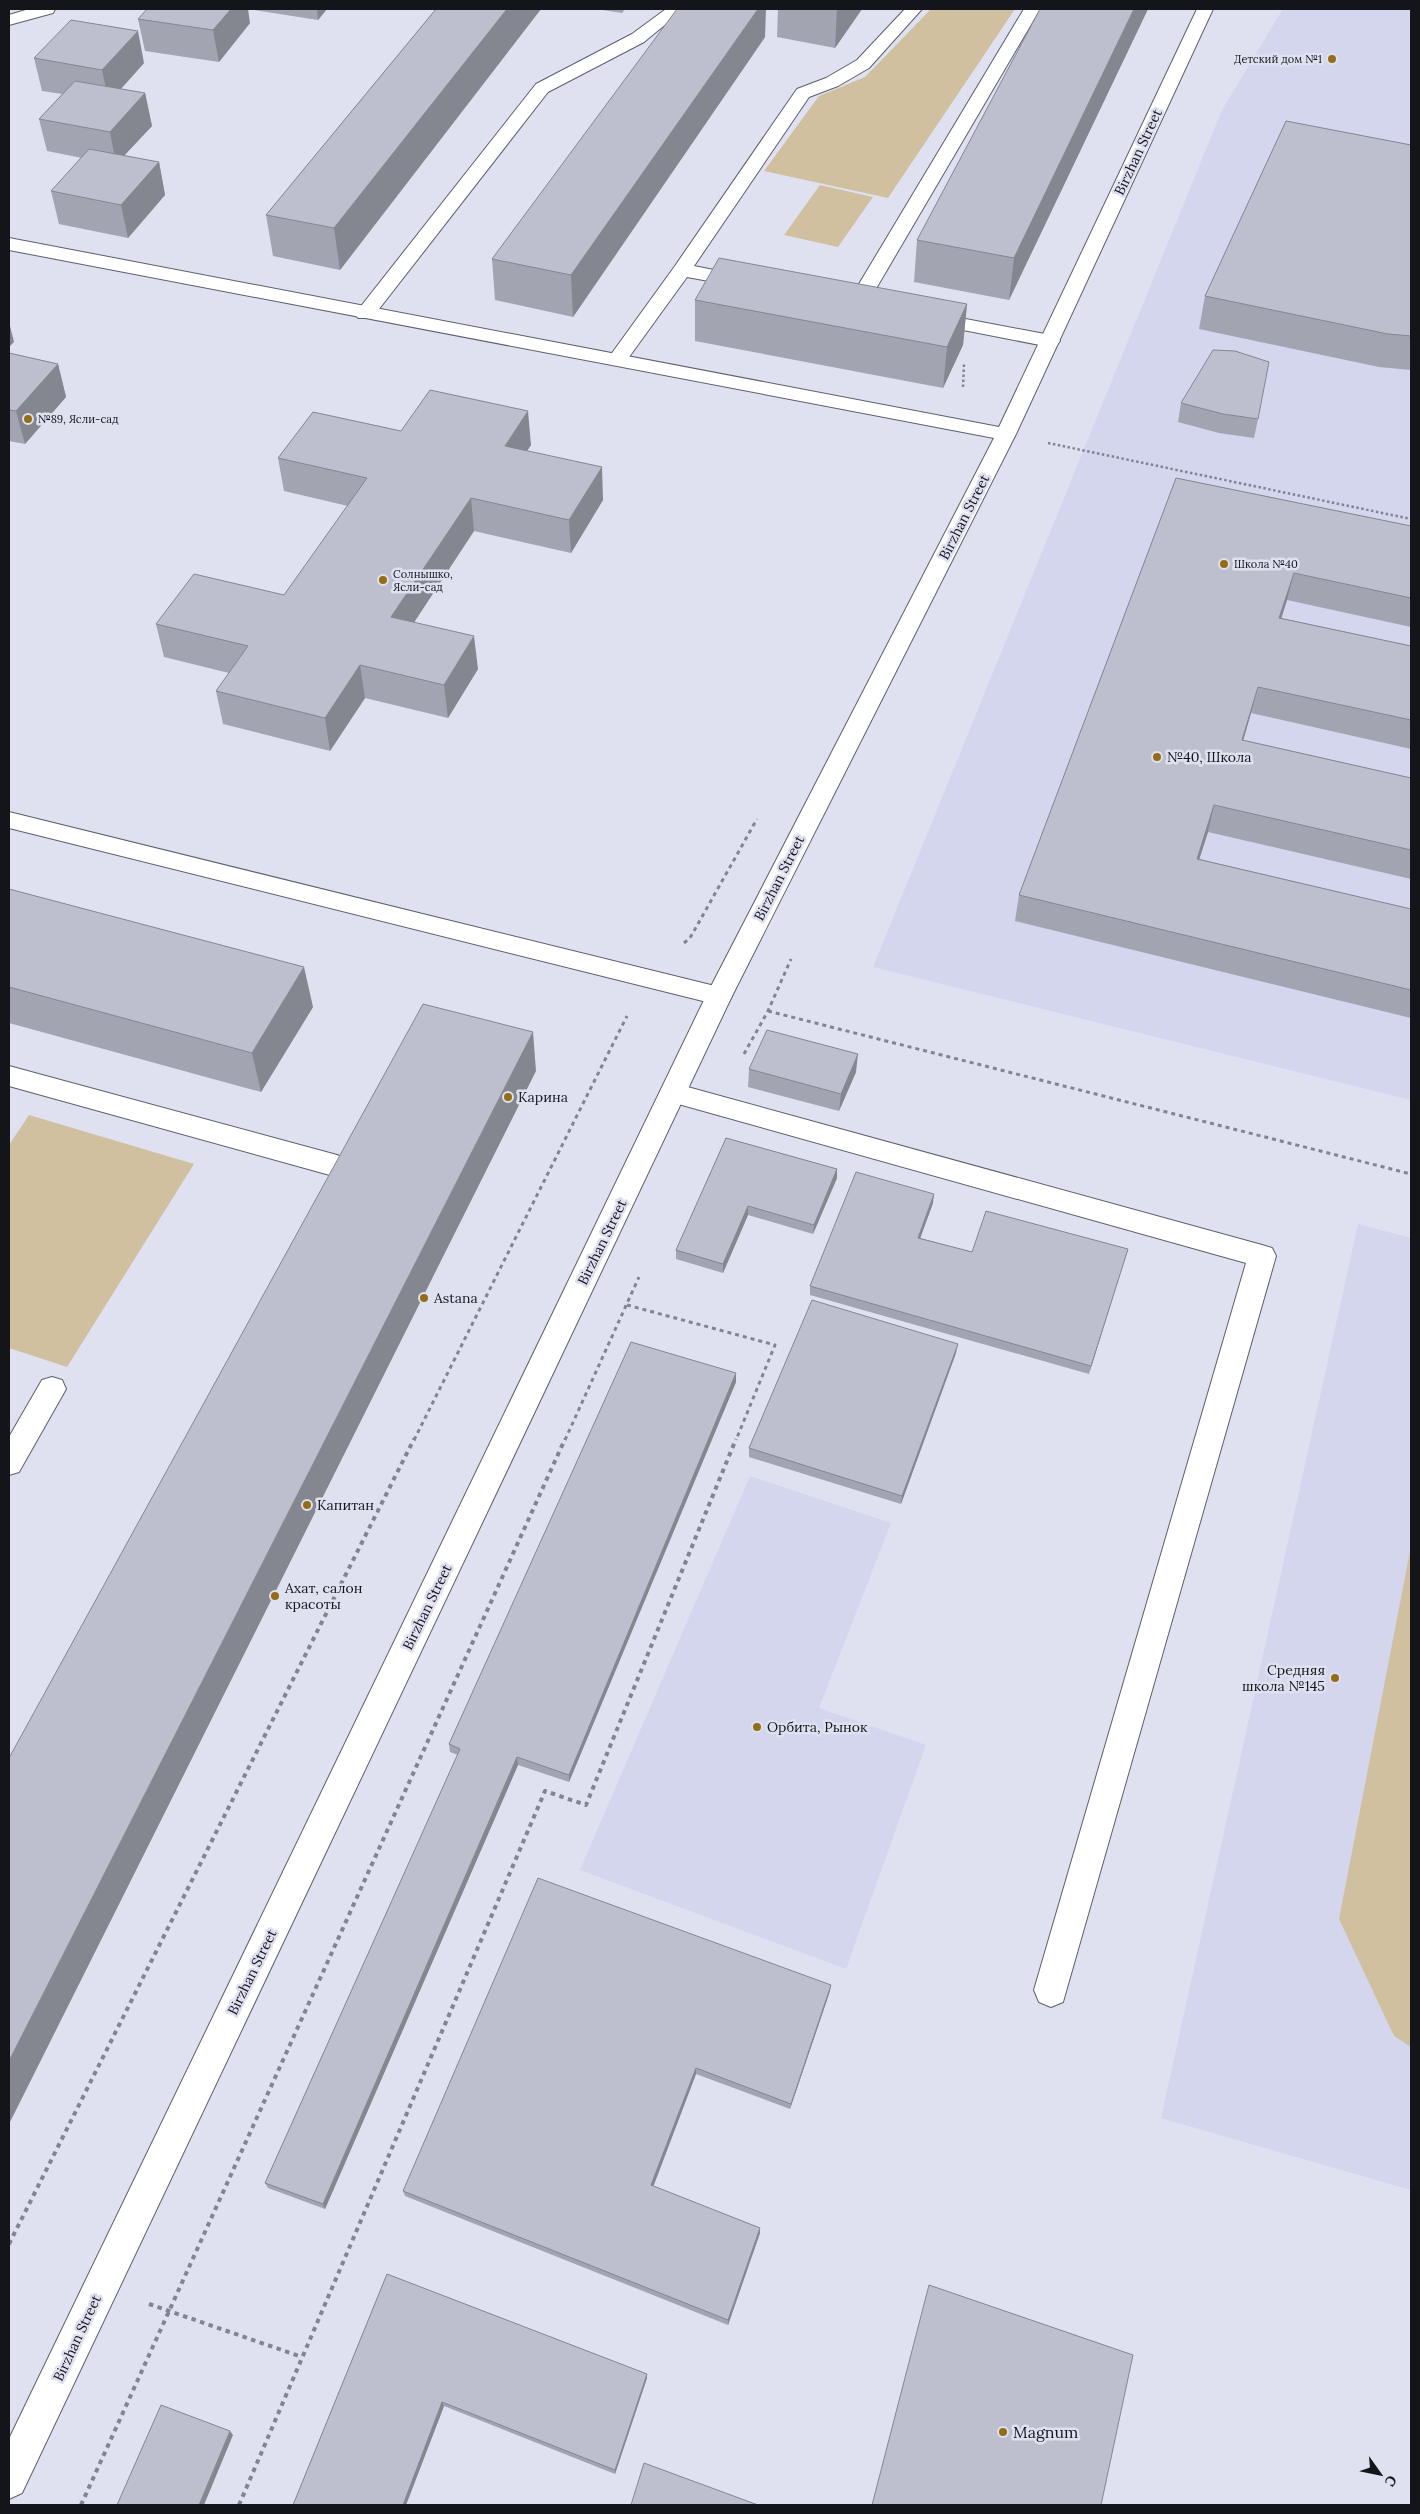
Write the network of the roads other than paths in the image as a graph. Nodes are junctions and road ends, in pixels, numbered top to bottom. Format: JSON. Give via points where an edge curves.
{"nodes":[{"id":1,"x":47,"y":9,"type":"edge"},
{"id":2,"x":676,"y":9,"type":"edge"},
{"id":3,"x":914,"y":9,"type":"edge"},
{"id":4,"x":1032,"y":9,"type":"edge"},
{"id":5,"x":1205,"y":9,"type":"edge"},
{"id":6,"x":9,"y":20,"type":"edge"},
{"id":7,"x":9,"y":244,"type":"edge"},
{"id":8,"x":682,"y":270,"type":"junction"},
{"id":9,"x":764,"y":286,"type":"edge"},
{"id":10,"x":876,"y":307,"type":"edge"},
{"id":11,"x":365,"y":314,"type":"junction"},
{"id":12,"x":914,"y":315,"type":"edge"},
{"id":13,"x":1050,"y":341,"type":"junction"},
{"id":14,"x":617,"y":360,"type":"junction"},
{"id":15,"x":1006,"y":434,"type":"junction"},
{"id":16,"x":9,"y":820,"type":"edge"},
{"id":17,"x":719,"y":996,"type":"junction"},
{"id":18,"x":9,"y":1076,"type":"edge"},
{"id":19,"x":673,"y":1093,"type":"junction"},
{"id":20,"x":352,"y":1140,"type":"edge"},
{"id":21,"x":337,"y":1166,"type":"junction"},
{"id":22,"x":323,"y":1193,"type":"edge"},
{"id":23,"x":52,"y":1389,"type":"dead end"},
{"id":24,"x":9,"y":1463,"type":"edge"},
{"id":25,"x":1051,"y":1990,"type":"dead end"},
{"id":26,"x":9,"y":2480,"type":"edge"}],
"edges":[{"from":1,"to":6,"type":"street"},
{"from":2,"to":11,"type":"street","via":[[638,38],[542,88]]},
{"from":3,"to":8,"type":"street","via":[[863,64],[832,82],[803,93]]},
{"from":4,"to":10,"type":"street","via":[[848,302]]},
{"from":5,"to":13,"type":"street","name":"Birzhan Street"},
{"from":7,"to":11,"type":"street"},
{"from":8,"to":9,"type":"street"},
{"from":8,"to":14,"type":"street"},
{"from":11,"to":14,"type":"street"},
{"from":12,"to":13,"type":"street"},
{"from":13,"to":15,"type":"street","name":"Birzhan Street"},
{"from":14,"to":15,"type":"street"},
{"from":15,"to":17,"type":"street","name":"Birzhan Street"},
{"from":16,"to":17,"type":"street"},
{"from":17,"to":19,"type":"street","name":"Birzhan Street"},
{"from":18,"to":21,"type":"street"},
{"from":19,"to":25,"type":"street","via":[[1262,1256]]},
{"from":19,"to":26,"type":"street","name":"Birzhan Street"},
{"from":20,"to":21,"type":"street"},
{"from":21,"to":22,"type":"street"},
{"from":23,"to":24,"type":"street"}]}
